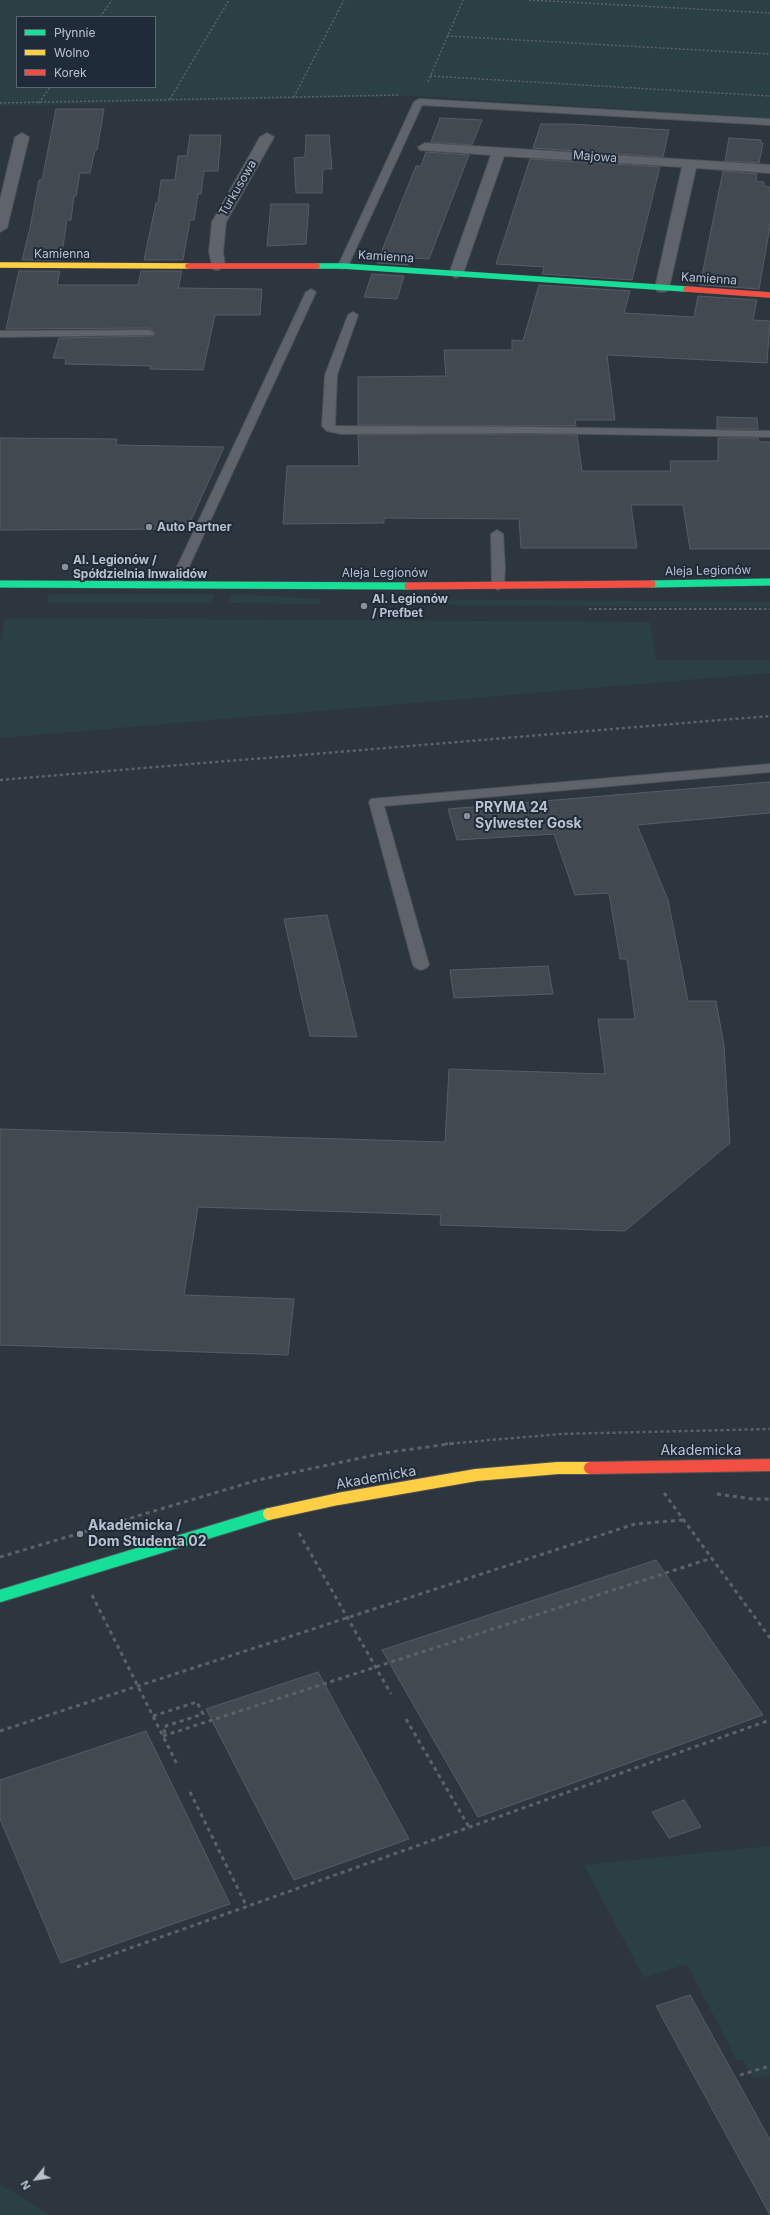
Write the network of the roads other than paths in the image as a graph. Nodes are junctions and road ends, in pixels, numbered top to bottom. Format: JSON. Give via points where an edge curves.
{"nodes":[{"id":1,"x":770,"y":122,"type":"edge"},
{"id":2,"x":22,"y":137,"type":"dead end"},
{"id":3,"x":267,"y":137,"type":"dead end"},
{"id":4,"x":425,"y":147,"type":"dead end"},
{"id":5,"x":499,"y":151,"type":"junction"},
{"id":6,"x":690,"y":163,"type":"junction"},
{"id":7,"x":770,"y":169,"type":"edge"},
{"id":8,"x":0,"y":228,"type":"edge"},
{"id":9,"x":0,"y":266,"type":"edge"},
{"id":10,"x":218,"y":266,"type":"junction"},
{"id":11,"x":343,"y":266,"type":"junction"},
{"id":12,"x":456,"y":274,"type":"junction"},
{"id":13,"x":662,"y":288,"type":"junction"},
{"id":14,"x":311,"y":292,"type":"dead end"},
{"id":15,"x":770,"y":295,"type":"edge"},
{"id":16,"x":353,"y":315,"type":"dead end"},
{"id":17,"x":149,"y":333,"type":"dead end"},
{"id":18,"x":0,"y":334,"type":"edge"},
{"id":19,"x":770,"y":434,"type":"edge"},
{"id":20,"x":497,"y":534,"type":"dead end"},
{"id":21,"x":770,"y":582,"type":"edge"},
{"id":22,"x":0,"y":584,"type":"edge"},
{"id":23,"x":175,"y":584,"type":"junction"},
{"id":24,"x":498,"y":586,"type":"junction"},
{"id":25,"x":770,"y":768,"type":"edge"},
{"id":26,"x":420,"y":964,"type":"dead end"},
{"id":27,"x":770,"y":1465,"type":"edge"},
{"id":28,"x":0,"y":1596,"type":"edge"}],
"edges":[{"from":1,"to":11,"type":"lane","via":[[421,98]]},
{"from":2,"to":8,"type":"street"},
{"from":3,"to":10,"type":"street","name":"Turkusowa","via":[[219,222],[216,252]]},
{"from":4,"to":5,"type":"street","name":"Majowa"},
{"from":5,"to":6,"type":"street","name":"Majowa"},
{"from":5,"to":12,"type":"street"},
{"from":6,"to":7,"type":"street","name":"Majowa"},
{"from":6,"to":13,"type":"street"},
{"from":9,"to":10,"type":"street","name":"Kamienna"},
{"from":10,"to":11,"type":"street","name":"Kamienna"},
{"from":11,"to":12,"type":"street","name":"Kamienna"},
{"from":12,"to":13,"type":"street","name":"Kamienna"},
{"from":13,"to":15,"type":"street","name":"Kamienna"},
{"from":14,"to":23,"type":"lane"},
{"from":16,"to":19,"type":"lane","via":[[331,375],[328,426],[331,429]]},
{"from":17,"to":18,"type":"lane"},
{"from":20,"to":24,"type":"lane"},
{"from":21,"to":24,"type":"street","name":"Aleja Legionów"},
{"from":22,"to":23,"type":"street","name":"Aleja Legionów"},
{"from":23,"to":24,"type":"street","name":"Aleja Legionów"},
{"from":25,"to":26,"type":"lane","via":[[376,802]]},
{"from":27,"to":28,"type":"street","name":"Akademicka","via":[[558,1468],[468,1476],[271,1513]]}]}
